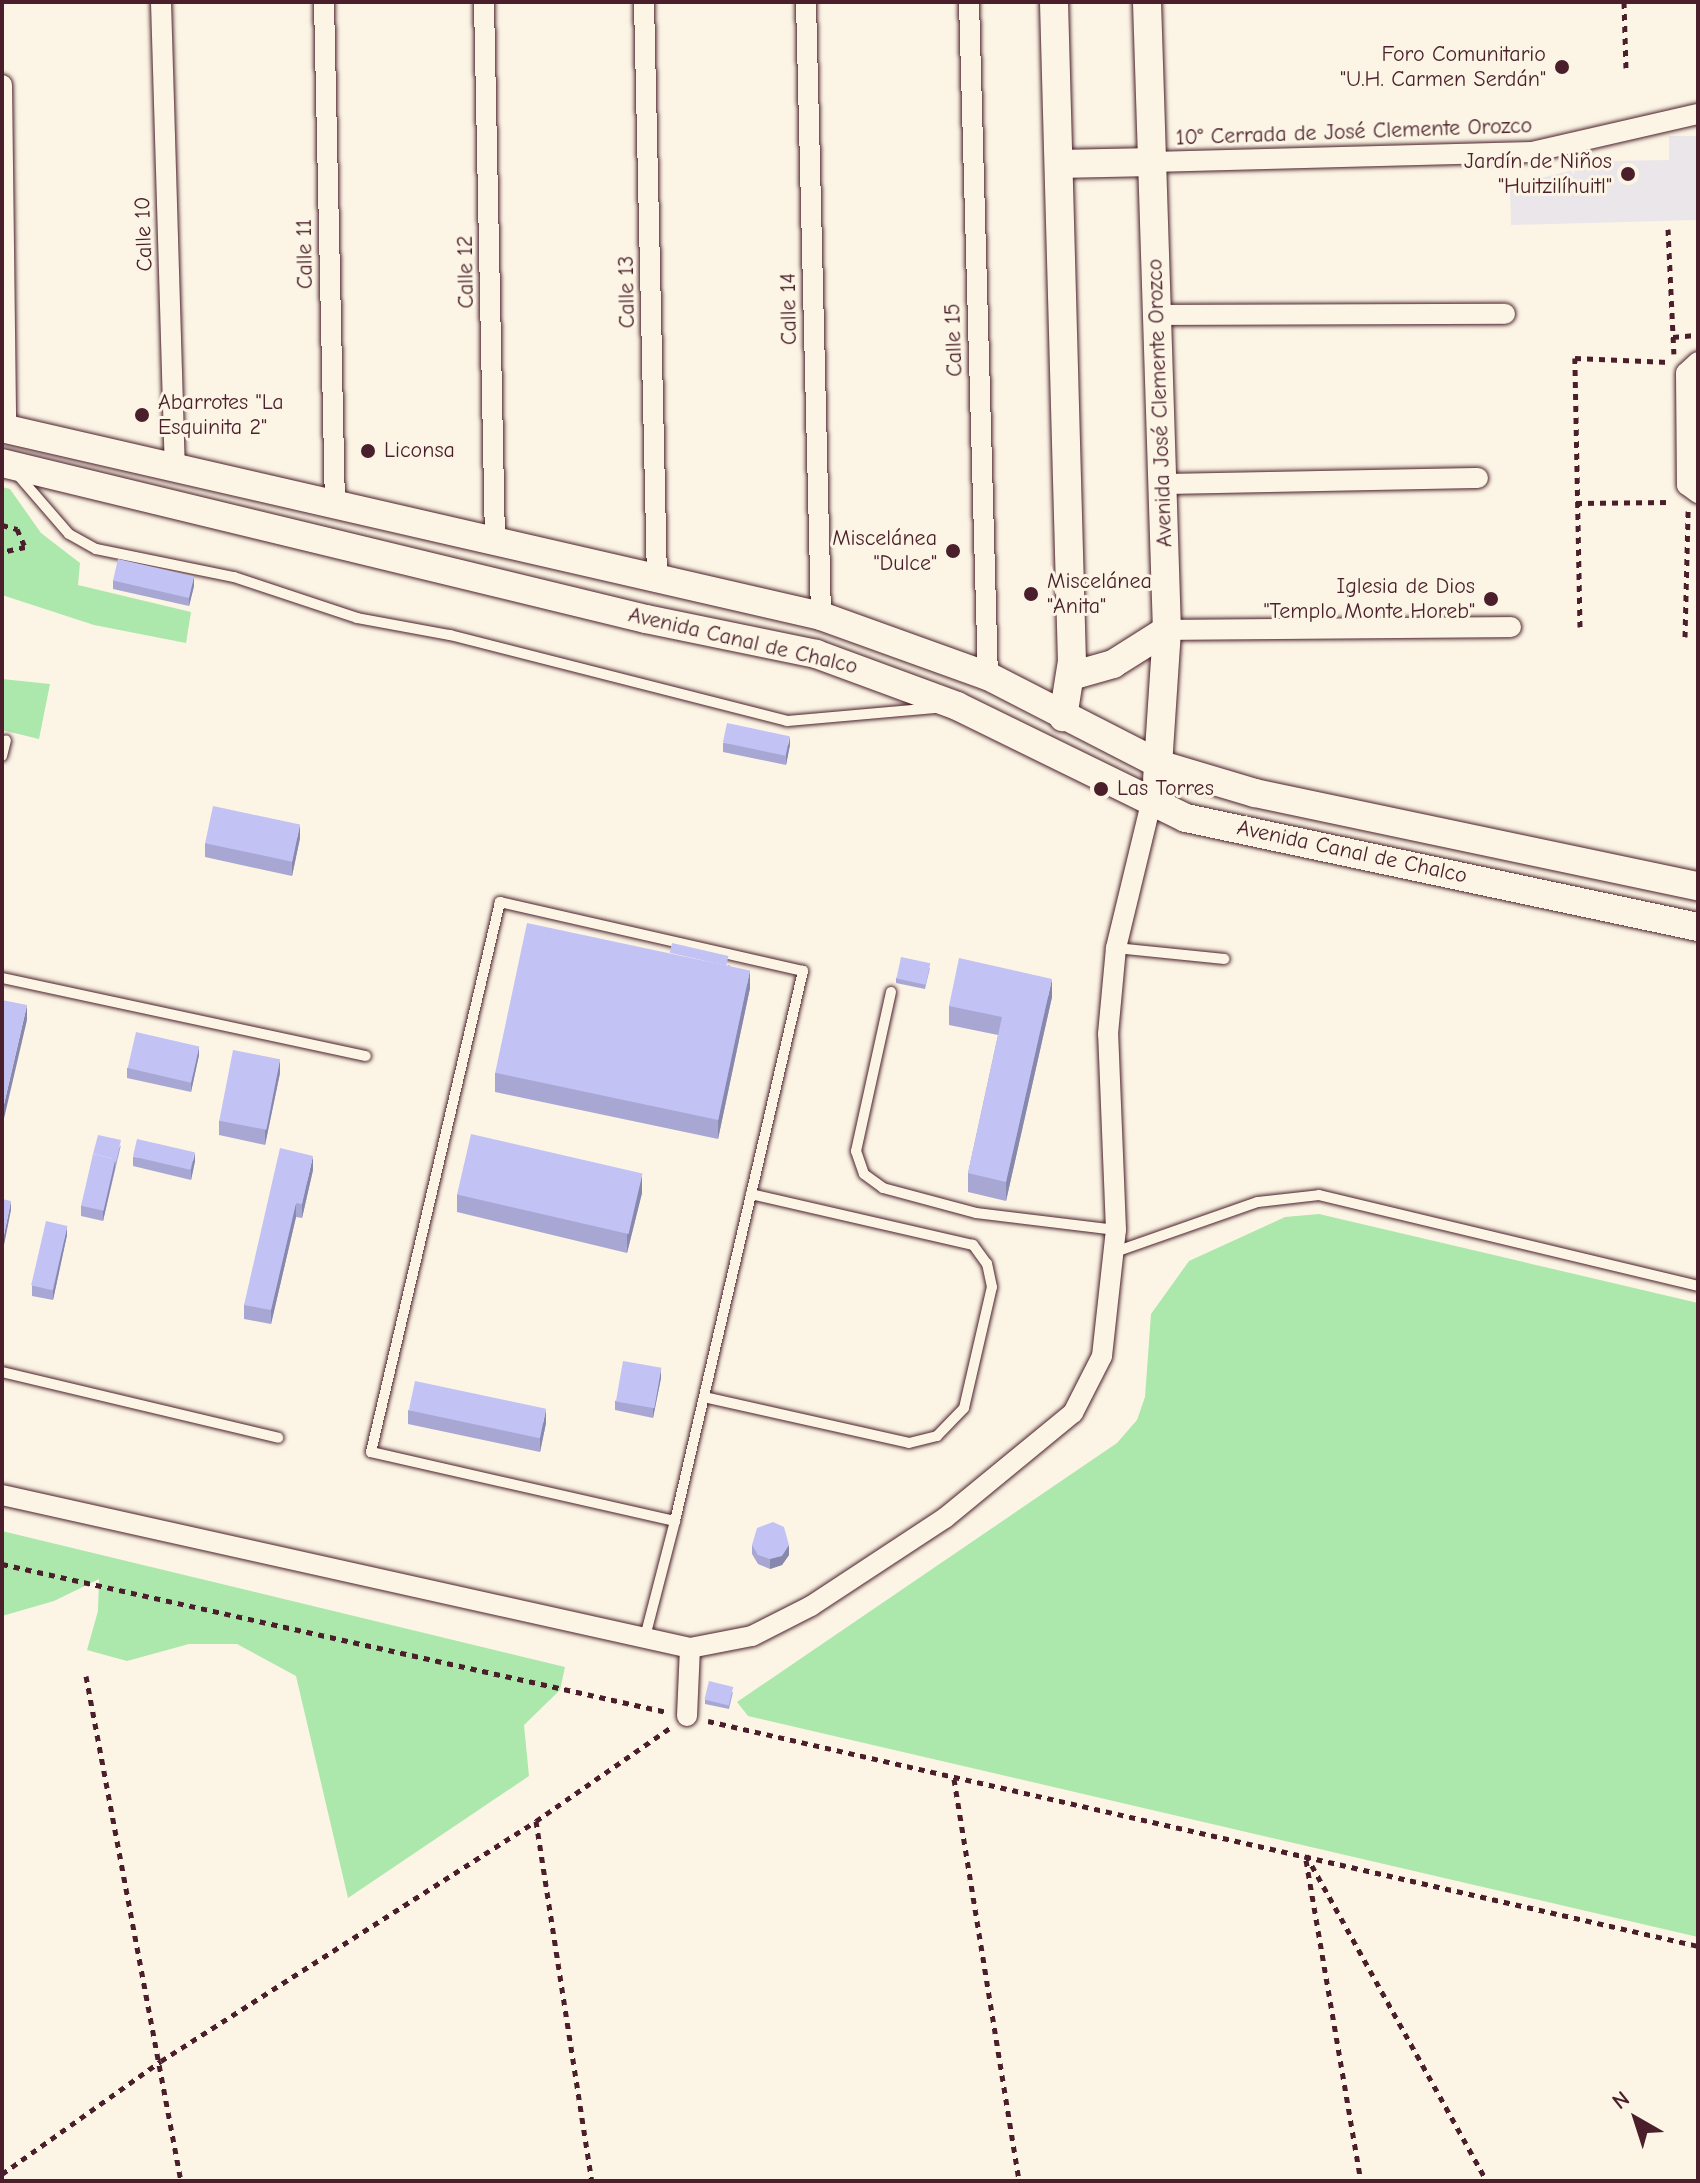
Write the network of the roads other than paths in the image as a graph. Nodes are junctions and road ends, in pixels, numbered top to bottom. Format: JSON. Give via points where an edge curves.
{"nodes":[{"id":1,"x":161,"y":2,"type":"edge"},
{"id":2,"x":324,"y":2,"type":"edge"},
{"id":3,"x":484,"y":2,"type":"edge"},
{"id":4,"x":644,"y":2,"type":"edge"},
{"id":5,"x":806,"y":2,"type":"edge"},
{"id":6,"x":969,"y":2,"type":"edge"},
{"id":7,"x":1054,"y":2,"type":"edge"},
{"id":8,"x":1147,"y":2,"type":"edge"},
{"id":9,"x":2,"y":85,"type":"edge"},
{"id":10,"x":1698,"y":114,"type":"edge"},
{"id":11,"x":1152,"y":162,"type":"junction"},
{"id":12,"x":1059,"y":164,"type":"junction"},
{"id":13,"x":1505,"y":314,"type":"dead end"},
{"id":14,"x":1157,"y":315,"type":"junction"},
{"id":15,"x":1698,"y":362,"type":"edge"},
{"id":16,"x":4,"y":428,"type":"edge"},
{"id":17,"x":1693,"y":428,"type":"edge"},
{"id":18,"x":6,"y":464,"type":"edge"},
{"id":19,"x":175,"y":465,"type":"junction"},
{"id":20,"x":1478,"y":478,"type":"dead end"},
{"id":21,"x":1163,"y":484,"type":"junction"},
{"id":22,"x":1698,"y":493,"type":"edge"},
{"id":23,"x":335,"y":506,"type":"junction"},
{"id":24,"x":495,"y":542,"type":"junction"},
{"id":25,"x":657,"y":581,"type":"junction"},
{"id":26,"x":821,"y":616,"type":"junction"},
{"id":27,"x":1511,"y":627,"type":"dead end"},
{"id":28,"x":1167,"y":630,"type":"junction"},
{"id":29,"x":988,"y":676,"type":"junction"},
{"id":30,"x":1071,"y":676,"type":"junction"},
{"id":31,"x":957,"y":706,"type":"junction"},
{"id":32,"x":1063,"y":717,"type":"junction"},
{"id":33,"x":6,"y":740,"type":"dead end"},
{"id":34,"x":2,"y":756,"type":"edge"},
{"id":35,"x":1161,"y":765,"type":"junction"},
{"id":36,"x":1151,"y":803,"type":"junction"},
{"id":37,"x":1698,"y":886,"type":"edge"},
{"id":38,"x":1698,"y":927,"type":"edge"},
{"id":39,"x":1116,"y":948,"type":"junction"},
{"id":40,"x":1224,"y":959,"type":"dead end"},
{"id":41,"x":2,"y":978,"type":"edge"},
{"id":42,"x":891,"y":992,"type":"dead end"},
{"id":43,"x":366,"y":1056,"type":"dead end"},
{"id":44,"x":751,"y":1194,"type":"junction"},
{"id":45,"x":1116,"y":1230,"type":"junction"},
{"id":46,"x":1115,"y":1252,"type":"junction"},
{"id":47,"x":1698,"y":1286,"type":"edge"},
{"id":48,"x":2,"y":1372,"type":"edge"},
{"id":49,"x":704,"y":1397,"type":"junction"},
{"id":50,"x":278,"y":1438,"type":"dead end"},
{"id":51,"x":2,"y":1495,"type":"edge"},
{"id":52,"x":675,"y":1521,"type":"junction"},
{"id":53,"x":645,"y":1637,"type":"junction"},
{"id":54,"x":690,"y":1648,"type":"junction"},
{"id":55,"x":687,"y":1716,"type":"road end"}],
"edges":[{"from":1,"to":19,"type":"street","name":"Calle 10"},
{"from":2,"to":23,"type":"street","name":"Calle 11"},
{"from":3,"to":24,"type":"street","name":"Calle 12"},
{"from":4,"to":25,"type":"street","name":"Calle 13"},
{"from":5,"to":26,"type":"street","name":"Calle 14"},
{"from":6,"to":29,"type":"street","name":"Calle 15"},
{"from":7,"to":12,"type":"main road"},
{"from":8,"to":11,"type":"main road","name":"Avenida José Clemente Orozco"},
{"from":9,"to":16,"type":"street"},
{"from":10,"to":11,"type":"street","name":"10° Cerrada de José Clemente Orozco","via":[[1532,152]]},
{"from":11,"to":12,"type":"main road"},
{"from":11,"to":14,"type":"main road","name":"Avenida José Clemente Orozco"},
{"from":12,"to":30,"type":"main road"},
{"from":13,"to":14,"type":"street"},
{"from":14,"to":21,"type":"main road","name":"Avenida José Clemente Orozco"},
{"from":15,"to":17,"type":"street","via":[[1686,373]]},
{"from":16,"to":19,"type":"main road","name":"Avenida Canal de Chalco"},
{"from":17,"to":22,"type":"street","via":[[1687,485]]},
{"from":18,"to":31,"type":"main road","name":"Avenida Canal de Chalco","via":[[646,619],[816,654]]},
{"from":18,"to":31,"type":"lane","via":[[69,534],[96,549],[234,577],[357,618],[450,635],[787,721]]},
{"from":19,"to":23,"type":"main road","name":"Avenida Canal de Chalco"},
{"from":20,"to":21,"type":"street"},
{"from":21,"to":28,"type":"main road","name":"Avenida José Clemente Orozco"},
{"from":23,"to":24,"type":"main road","name":"Avenida Canal de Chalco"},
{"from":24,"to":25,"type":"main road","name":"Avenida Canal de Chalco"},
{"from":25,"to":26,"type":"main road","name":"Avenida Canal de Chalco"},
{"from":26,"to":29,"type":"main road","name":"Avenida Canal de Chalco"},
{"from":27,"to":28,"type":"street"},
{"from":28,"to":30,"type":"main road","via":[[1113,664]]},
{"from":28,"to":35,"type":"main road","name":"Avenida José Clemente Orozco"},
{"from":29,"to":32,"type":"main road","name":"Avenida Canal de Chalco"},
{"from":30,"to":32,"type":"main road"},
{"from":31,"to":36,"type":"main road","name":"Avenida Canal de Chalco"},
{"from":32,"to":35,"type":"main road","name":"Avenida Canal de Chalco"},
{"from":33,"to":34,"type":"lane"},
{"from":35,"to":36,"type":"main road","name":"Avenida José Clemente Orozco"},
{"from":35,"to":37,"type":"main road","name":"Avenida Canal de Chalco","via":[[1255,793]]},
{"from":36,"to":38,"type":"main road","name":"Avenida Canal de Chalco","via":[[1186,818]]},
{"from":36,"to":39,"type":"street"},
{"from":39,"to":40,"type":"lane"},
{"from":39,"to":45,"type":"street","via":[[1108,1034]]},
{"from":41,"to":43,"type":"lane"},
{"from":42,"to":45,"type":"lane","via":[[856,1151],[864,1174],[883,1188],[976,1213]]},
{"from":44,"to":49,"type":"lane"},
{"from":44,"to":49,"type":"lane","via":[[973,1245],[987,1264],[992,1287],[971,1378],[957,1419],[937,1436],[909,1443]]},
{"from":44,"to":52,"type":"lane","via":[[803,971],[500,902],[371,1452]]},
{"from":45,"to":46,"type":"street"},
{"from":46,"to":47,"type":"lane","via":[[1258,1202],[1319,1195]]},
{"from":46,"to":54,"type":"street","via":[[1102,1356],[1073,1413],[945,1518],[811,1606],[752,1636]]},
{"from":48,"to":50,"type":"lane"},
{"from":49,"to":52,"type":"lane"},
{"from":51,"to":53,"type":"street"},
{"from":52,"to":53,"type":"lane"},
{"from":53,"to":54,"type":"street"},
{"from":54,"to":55,"type":"street"}]}
